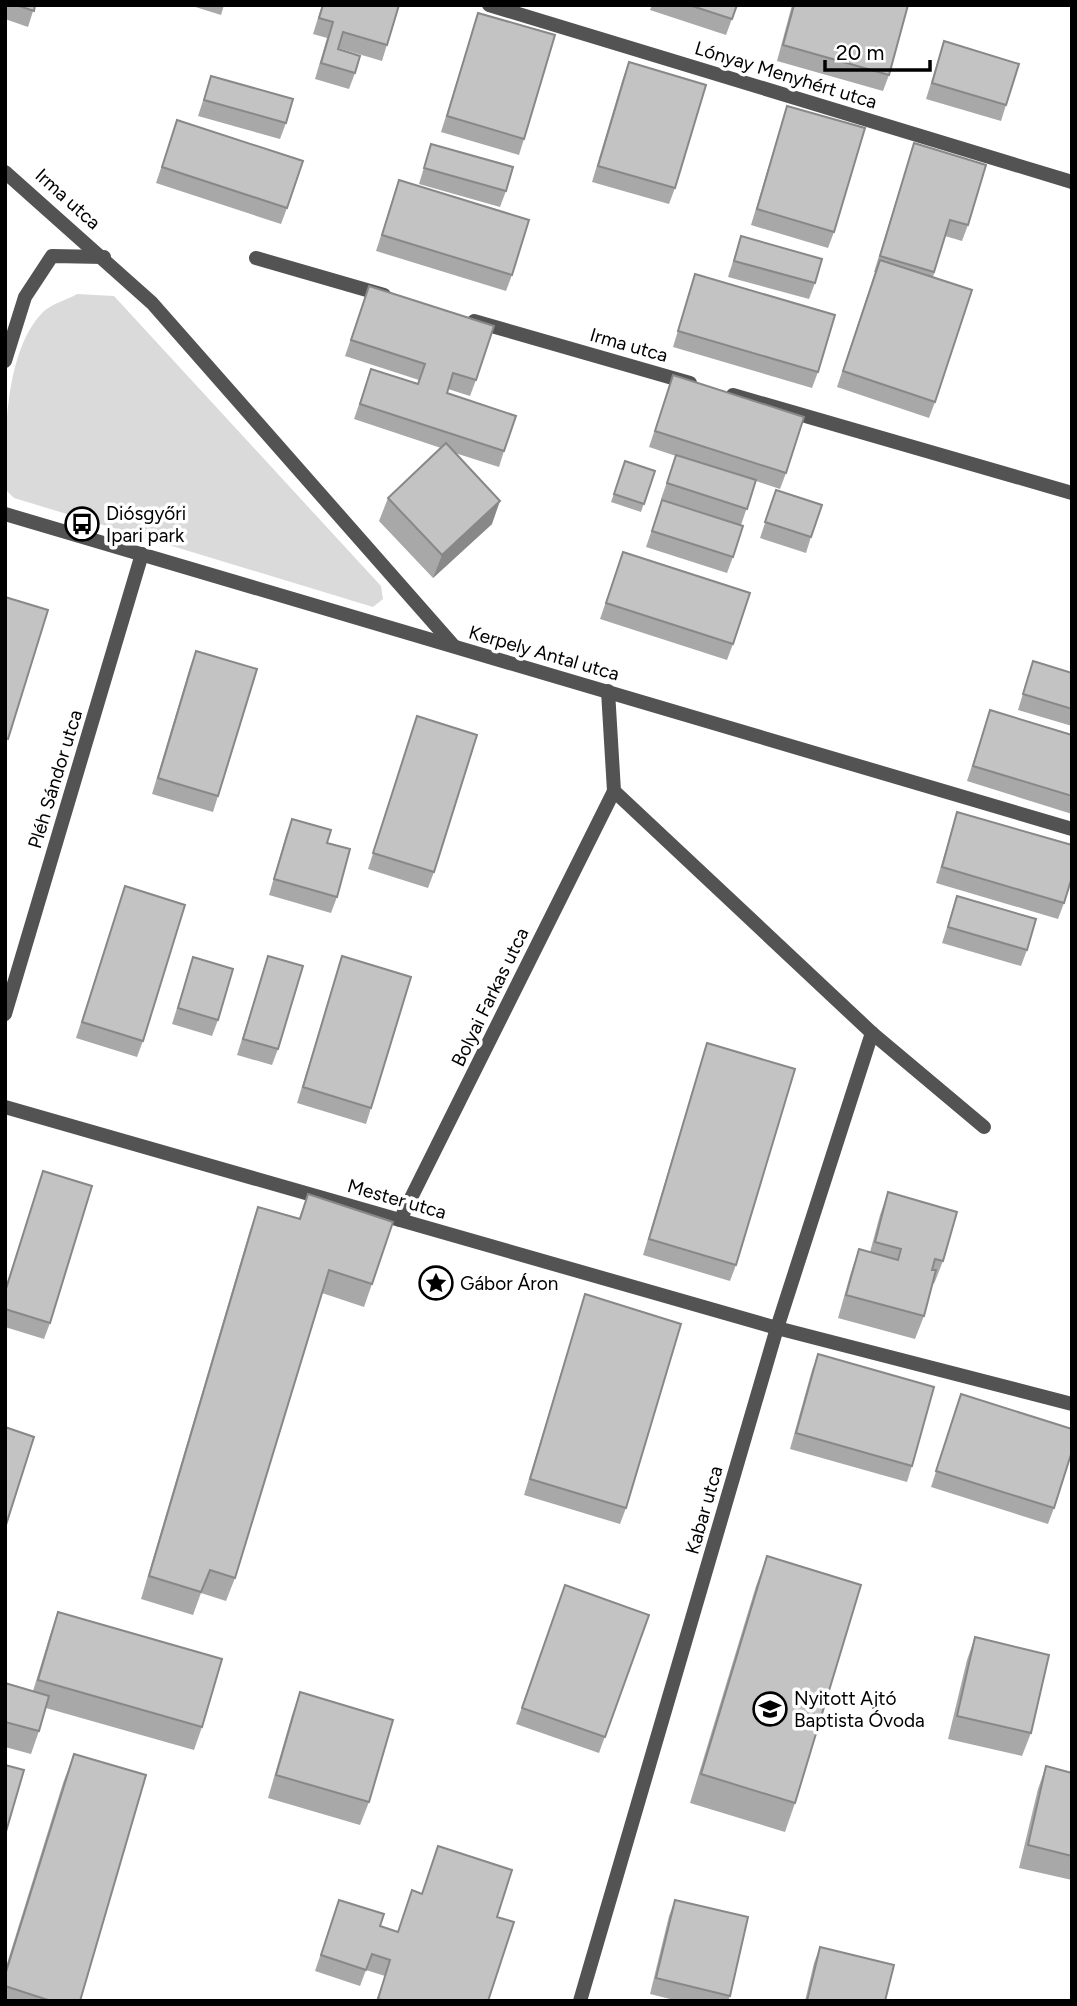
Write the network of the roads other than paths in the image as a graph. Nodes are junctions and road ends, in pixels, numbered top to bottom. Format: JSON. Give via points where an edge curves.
{"nodes":[{"id":1,"x":489,"y":5,"type":"edge"},
{"id":2,"x":5,"y":172,"type":"edge"},
{"id":3,"x":1072,"y":182,"type":"edge"},
{"id":4,"x":104,"y":257,"type":"junction"},
{"id":5,"x":256,"y":258,"type":"dead end"},
{"id":6,"x":401,"y":300,"type":"edge"},
{"id":7,"x":454,"y":315,"type":"edge"},
{"id":8,"x":5,"y":361,"type":"edge"},
{"id":9,"x":1072,"y":493,"type":"edge"},
{"id":10,"x":5,"y":514,"type":"edge"},
{"id":11,"x":142,"y":554,"type":"junction"},
{"id":12,"x":454,"y":646,"type":"junction"},
{"id":13,"x":608,"y":691,"type":"junction"},
{"id":14,"x":614,"y":791,"type":"junction"},
{"id":15,"x":1072,"y":829,"type":"edge"},
{"id":16,"x":5,"y":1014,"type":"edge"},
{"id":17,"x":872,"y":1033,"type":"junction"},
{"id":18,"x":5,"y":1107,"type":"edge"},
{"id":19,"x":984,"y":1127,"type":"dead end"},
{"id":20,"x":400,"y":1220,"type":"junction"},
{"id":21,"x":777,"y":1328,"type":"junction"},
{"id":22,"x":1072,"y":1404,"type":"edge"},
{"id":23,"x":580,"y":2001,"type":"edge"}],
"edges":[{"from":1,"to":3,"type":"street","name":"Lónyay Menyhért utca"},
{"from":2,"to":4,"type":"street","name":"Irma utca"},
{"from":4,"to":8,"type":"street","name":"Irma utca","via":[[52,257],[25,297]]},
{"from":4,"to":12,"type":"street","name":"Irma utca","via":[[162,313]]},
{"from":5,"to":6,"type":"street"},
{"from":7,"to":9,"type":"street","name":"Irma utca"},
{"from":10,"to":11,"type":"street","name":"Kerpely Antal utca"},
{"from":11,"to":12,"type":"street","name":"Kerpely Antal utca"},
{"from":11,"to":16,"type":"street","name":"Pléh Sándor utca"},
{"from":12,"to":13,"type":"street","name":"Kerpely Antal utca"},
{"from":13,"to":14,"type":"street"},
{"from":13,"to":15,"type":"street","name":"Kerpely Antal utca"},
{"from":14,"to":17,"type":"street"},
{"from":14,"to":20,"type":"street","name":"Bolyai Farkas utca"},
{"from":17,"to":19,"type":"street"},
{"from":17,"to":21,"type":"street","name":"Kabar utca"},
{"from":18,"to":20,"type":"street","name":"Mester utca"},
{"from":20,"to":21,"type":"street","name":"Mester utca"},
{"from":21,"to":22,"type":"street","name":"Mester utca"},
{"from":21,"to":23,"type":"street","name":"Kabar utca"}]}
